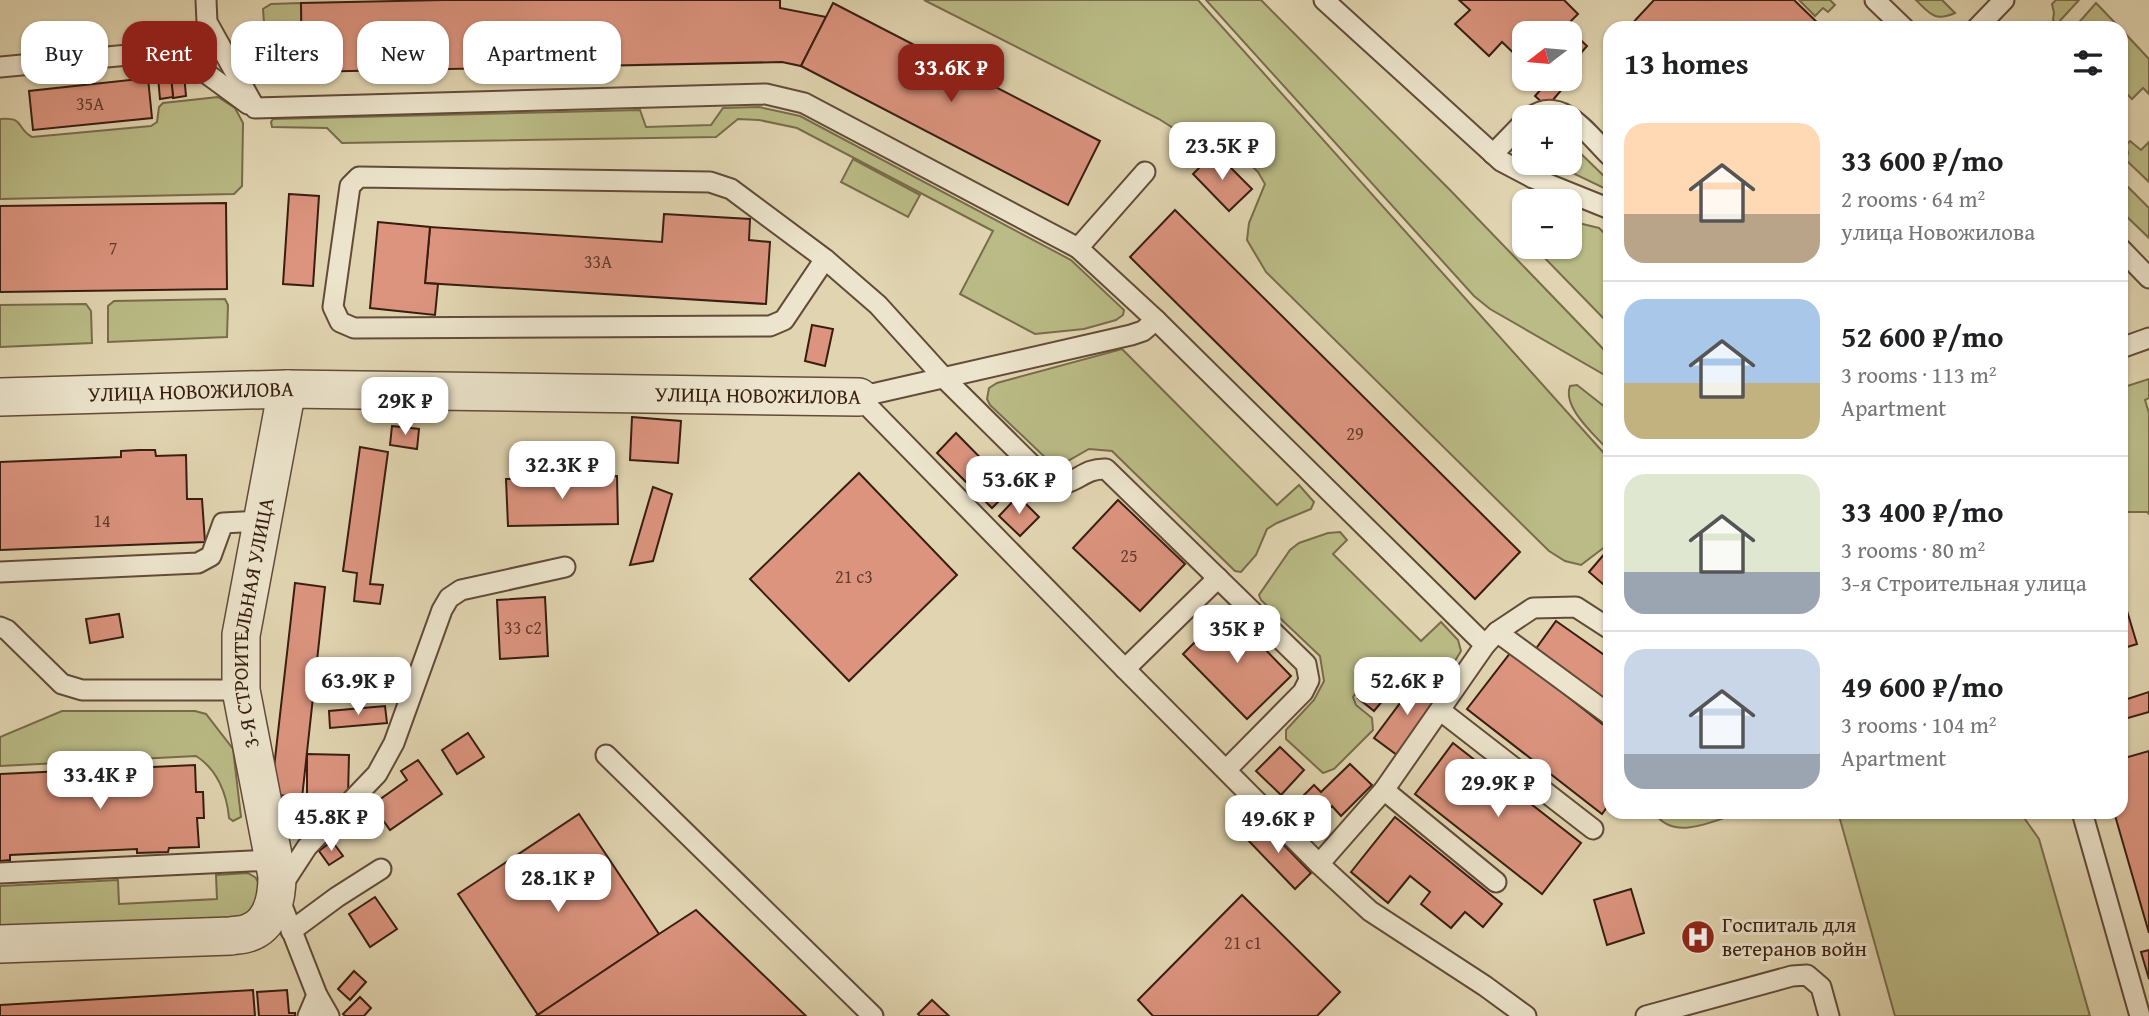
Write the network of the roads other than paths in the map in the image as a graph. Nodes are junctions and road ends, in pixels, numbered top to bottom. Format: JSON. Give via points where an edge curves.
{"nodes":[{"id":1,"x":206,"y":0,"type":"edge"},
{"id":2,"x":1324,"y":0,"type":"edge"},
{"id":3,"x":1875,"y":0,"type":"edge"},
{"id":4,"x":2004,"y":0,"type":"edge"},
{"id":5,"x":1897,"y":21,"type":"edge"},
{"id":6,"x":1984,"y":21,"type":"edge"},
{"id":7,"x":0,"y":67,"type":"edge"},
{"id":8,"x":255,"y":108,"type":"junction"},
{"id":9,"x":1582,"y":129,"type":"edge"},
{"id":10,"x":1512,"y":134,"type":"edge"},
{"id":11,"x":1603,"y":149,"type":"edge"},
{"id":12,"x":1493,"y":154,"type":"junction"},
{"id":13,"x":1145,"y":172,"type":"dead end"},
{"id":14,"x":1603,"y":206,"type":"edge"},
{"id":15,"x":1078,"y":248,"type":"junction"},
{"id":16,"x":2128,"y":256,"type":"edge"},
{"id":17,"x":825,"y":259,"type":"junction"},
{"id":18,"x":2149,"y":278,"type":"edge"},
{"id":19,"x":1156,"y":320,"type":"junction"},
{"id":20,"x":2149,"y":338,"type":"edge"},
{"id":21,"x":2128,"y":346,"type":"edge"},
{"id":22,"x":944,"y":379,"type":"junction"},
{"id":23,"x":287,"y":389,"type":"junction"},
{"id":24,"x":0,"y":397,"type":"edge"},
{"id":25,"x":859,"y":397,"type":"junction"},
{"id":26,"x":263,"y":521,"type":"junction"},
{"id":27,"x":565,"y":567,"type":"dead end"},
{"id":28,"x":0,"y":572,"type":"edge"},
{"id":29,"x":1218,"y":578,"type":"junction"},
{"id":30,"x":1603,"y":624,"type":"edge"},
{"id":31,"x":0,"y":627,"type":"edge"},
{"id":32,"x":1491,"y":638,"type":"junction"},
{"id":33,"x":1125,"y":670,"type":"junction"},
{"id":34,"x":241,"y":690,"type":"junction"},
{"id":35,"x":1603,"y":710,"type":"edge"},
{"id":36,"x":1441,"y":711,"type":"junction"},
{"id":37,"x":606,"y":755,"type":"dead end"},
{"id":38,"x":1226,"y":771,"type":"junction"},
{"id":39,"x":1384,"y":790,"type":"junction"},
{"id":40,"x":2084,"y":819,"type":"edge"},
{"id":41,"x":1593,"y":829,"type":"dead end"},
{"id":42,"x":1319,"y":863,"type":"junction"},
{"id":43,"x":381,"y":869,"type":"dead end"},
{"id":44,"x":0,"y":873,"type":"edge"},
{"id":45,"x":275,"y":876,"type":"junction"},
{"id":46,"x":1496,"y":882,"type":"dead end"},
{"id":47,"x":291,"y":931,"type":"junction"},
{"id":48,"x":0,"y":944,"type":"edge"},
{"id":49,"x":317,"y":995,"type":"junction"},
{"id":50,"x":1704,"y":1009,"type":"edge"},
{"id":51,"x":308,"y":1016,"type":"edge"},
{"id":52,"x":329,"y":1016,"type":"edge"},
{"id":53,"x":873,"y":1016,"type":"edge"},
{"id":54,"x":1526,"y":1016,"type":"edge"},
{"id":55,"x":1646,"y":1016,"type":"edge"},
{"id":56,"x":1829,"y":1016,"type":"edge"},
{"id":57,"x":2140,"y":1016,"type":"edge"}],
"edges":[{"from":1,"to":8,"type":"lane","via":[[207,22]]},
{"from":2,"to":12,"type":"lane"},
{"from":3,"to":5,"type":"lane"},
{"from":4,"to":6,"type":"lane"},
{"from":7,"to":8,"type":"lane","via":[[160,52],[184,57]]},
{"from":8,"to":15,"type":"lane","via":[[766,94],[804,103]]},
{"from":9,"to":11,"type":"lane"},
{"from":10,"to":12,"type":"lane"},
{"from":12,"to":14,"type":"lane","via":[[1533,178]]},
{"from":13,"to":15,"type":"lane"},
{"from":15,"to":19,"type":"lane"},
{"from":16,"to":18,"type":"lane"},
{"from":17,"to":17,"type":"lane","via":[[784,320],[761,327],[354,328],[340,322],[334,307],[350,186],[359,177],[710,182],[731,189]]},
{"from":17,"to":22,"type":"lane","via":[[878,304]]},
{"from":19,"to":22,"type":"lane","via":[[1131,335]]},
{"from":19,"to":32,"type":"lane"},
{"from":20,"to":21,"type":"lane"},
{"from":22,"to":25,"type":"lane"},
{"from":22,"to":29,"type":"lane","via":[[1051,484],[1066,485],[1094,468],[1106,469]]},
{"from":23,"to":24,"type":"street","name":"УЛИЦА НОВОЖИЛОВА"},
{"from":23,"to":25,"type":"street","name":"УЛИЦА НОВОЖИЛОВА"},
{"from":23,"to":26,"type":"street","name":"3-Я СТРОИТЕЛЬНАЯ УЛИЦА"},
{"from":25,"to":33,"type":"lane","name":"УЛИЦА НОВОЖИЛОВА"},
{"from":26,"to":28,"type":"lane","via":[[223,523],[211,556],[198,564]]},
{"from":26,"to":34,"type":"street","name":"3-Я СТРОИТЕЛЬНАЯ УЛИЦА","via":[[241,635]]},
{"from":27,"to":45,"type":"lane","via":[[461,590],[449,598],[394,743],[377,774]]},
{"from":29,"to":33,"type":"lane"},
{"from":29,"to":38,"type":"lane","via":[[1306,664],[1309,680],[1303,692]]},
{"from":30,"to":32,"type":"lane","via":[[1576,607],[1533,608]]},
{"from":31,"to":34,"type":"lane","via":[[62,684],[82,690]]},
{"from":32,"to":35,"type":"lane"},
{"from":32,"to":36,"type":"lane"},
{"from":33,"to":38,"type":"lane","name":"УЛИЦА НОВОЖИЛОВА"},
{"from":34,"to":45,"type":"street","name":"3-Я СТРОИТЕЛЬНАЯ УЛИЦА"},
{"from":36,"to":39,"type":"lane"},
{"from":36,"to":41,"type":"lane"},
{"from":37,"to":53,"type":"lane"},
{"from":38,"to":42,"type":"lane","name":"УЛИЦА НОВОЖИЛОВА"},
{"from":39,"to":42,"type":"lane"},
{"from":39,"to":46,"type":"lane"},
{"from":40,"to":57,"type":"lane"},
{"from":42,"to":54,"type":"lane","name":"УЛИЦА НОВОЖИЛОВА","via":[[1370,911]]},
{"from":43,"to":47,"type":"lane"},
{"from":44,"to":45,"type":"lane"},
{"from":45,"to":47,"type":"lane"},
{"from":45,"to":48,"type":"street","via":[[273,908],[263,923],[248,933]]},
{"from":47,"to":49,"type":"lane"},
{"from":49,"to":51,"type":"lane"},
{"from":49,"to":52,"type":"lane"},
{"from":50,"to":55,"type":"lane"},
{"from":50,"to":56,"type":"lane","via":[[1792,976],[1807,975],[1821,987]]}]}
